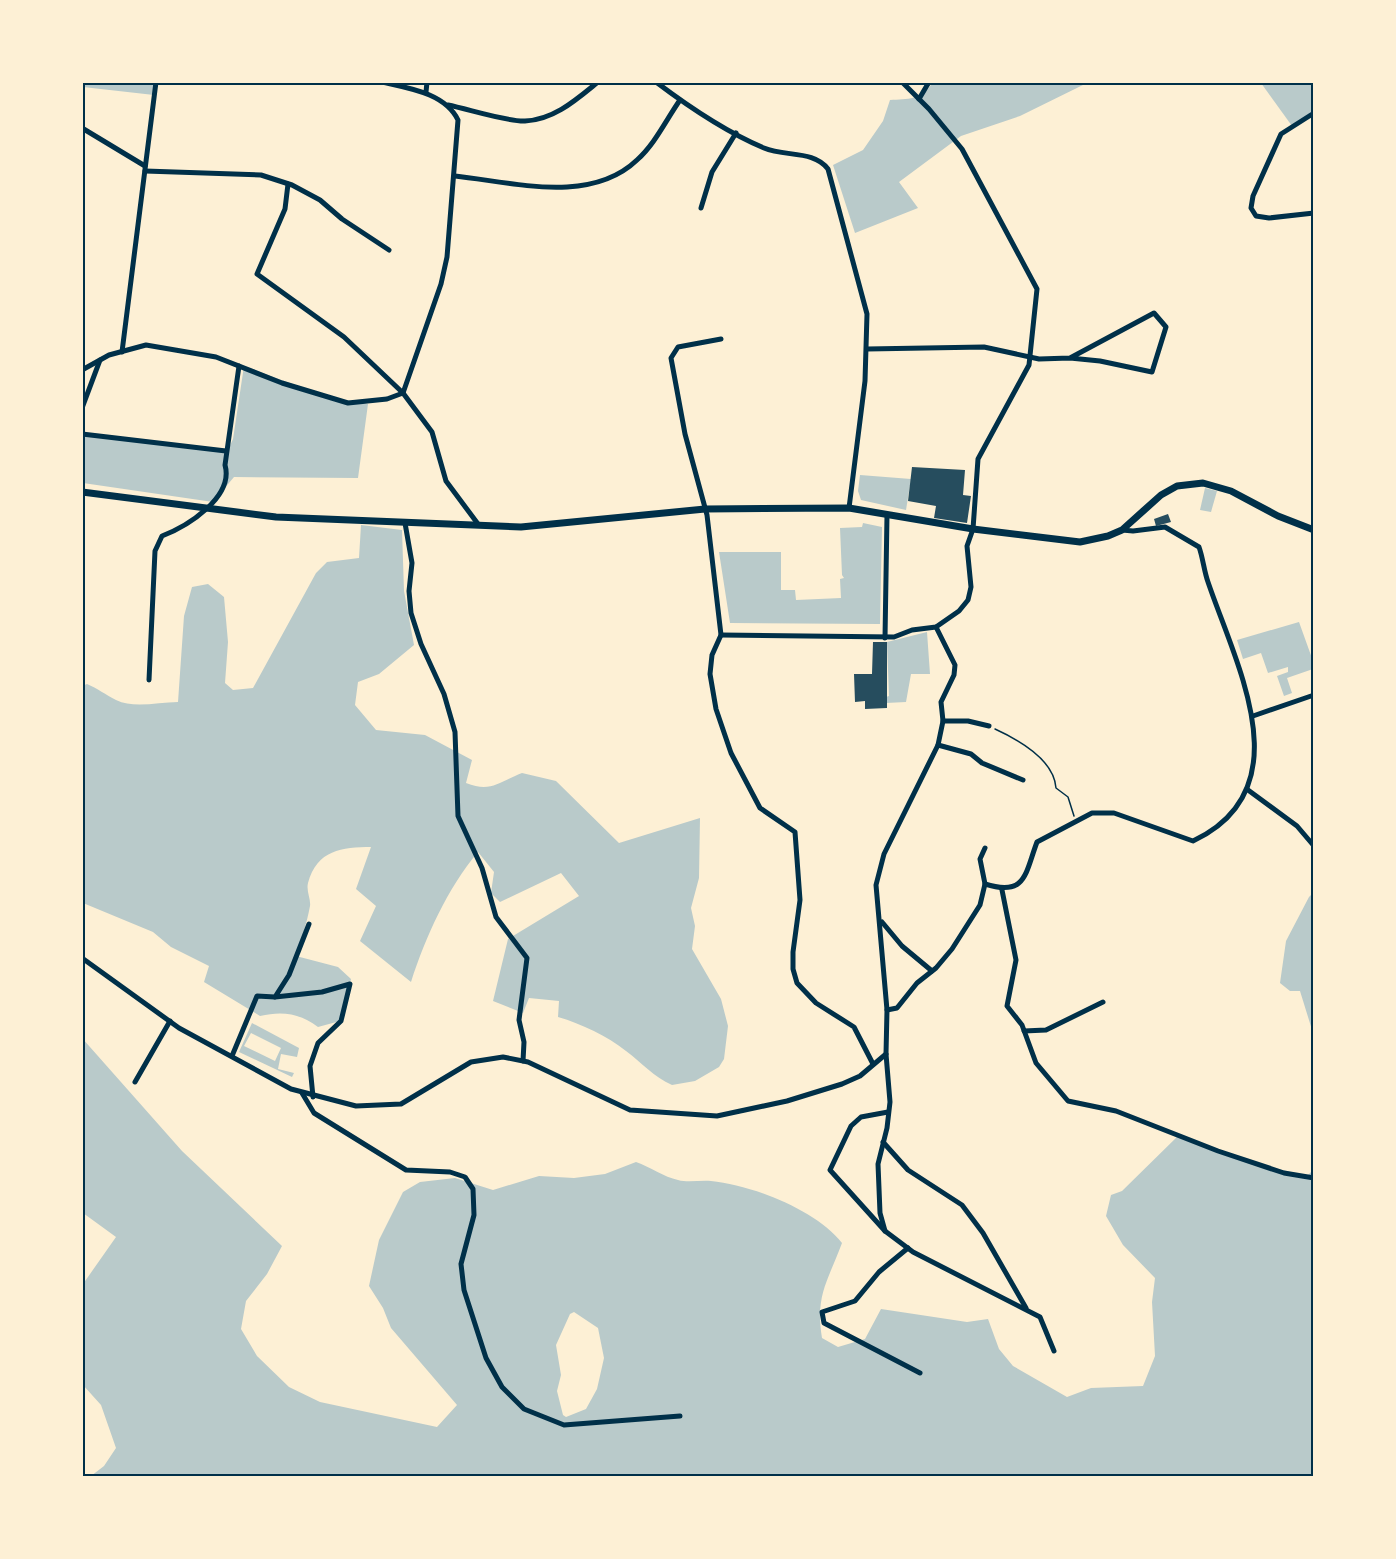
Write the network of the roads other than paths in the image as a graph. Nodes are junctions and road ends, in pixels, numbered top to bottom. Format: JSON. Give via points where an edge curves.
{"nodes":[{"id":1,"x":156,"y":82,"type":"edge"},
{"id":2,"x":382,"y":82,"type":"edge"},
{"id":3,"x":427,"y":82,"type":"edge"},
{"id":4,"x":598,"y":82,"type":"edge"},
{"id":5,"x":656,"y":82,"type":"edge"},
{"id":6,"x":902,"y":82,"type":"edge"},
{"id":7,"x":929,"y":82,"type":"edge"},
{"id":8,"x":426,"y":92,"type":"junction"},
{"id":9,"x":919,"y":99,"type":"junction"},
{"id":10,"x":680,"y":100,"type":"junction"},
{"id":11,"x":445,"y":105,"type":"junction"},
{"id":12,"x":1314,"y":113,"type":"edge"},
{"id":13,"x":82,"y":128,"type":"edge"},
{"id":14,"x":736,"y":134,"type":"junction"},
{"id":15,"x":145,"y":168,"type":"junction"},
{"id":16,"x":455,"y":176,"type":"junction"},
{"id":17,"x":288,"y":184,"type":"junction"},
{"id":18,"x":700,"y":208,"type":"dead end"},
{"id":19,"x":1314,"y":213,"type":"edge"},
{"id":20,"x":389,"y":250,"type":"dead end"},
{"id":21,"x":721,"y":339,"type":"dead end"},
{"id":22,"x":867,"y":349,"type":"junction"},
{"id":23,"x":122,"y":352,"type":"junction"},
{"id":24,"x":1029,"y":356,"type":"junction"},
{"id":25,"x":1070,"y":358,"type":"junction"},
{"id":26,"x":100,"y":360,"type":"junction"},
{"id":27,"x":239,"y":366,"type":"junction"},
{"id":28,"x":82,"y":370,"type":"edge"},
{"id":29,"x":403,"y":393,"type":"junction"},
{"id":30,"x":82,"y":408,"type":"edge"},
{"id":31,"x":82,"y":434,"type":"edge"},
{"id":32,"x":226,"y":451,"type":"junction"},
{"id":33,"x":82,"y":492,"type":"edge"},
{"id":34,"x":849,"y":508,"type":"junction"},
{"id":35,"x":205,"y":509,"type":"junction"},
{"id":36,"x":705,"y":509,"type":"junction"},
{"id":37,"x":887,"y":515,"type":"junction"},
{"id":38,"x":405,"y":523,"type":"junction"},
{"id":39,"x":478,"y":524,"type":"junction"},
{"id":40,"x":973,"y":529,"type":"junction"},
{"id":41,"x":1122,"y":530,"type":"junction"},
{"id":42,"x":1314,"y":530,"type":"edge"},
{"id":43,"x":936,"y":627,"type":"junction"},
{"id":44,"x":721,"y":635,"type":"junction"},
{"id":45,"x":885,"y":638,"type":"junction"},
{"id":46,"x":148,"y":680,"type":"dead end"},
{"id":47,"x":1314,"y":695,"type":"edge"},
{"id":48,"x":1253,"y":716,"type":"junction"},
{"id":49,"x":943,"y":721,"type":"junction"},
{"id":50,"x":989,"y":726,"type":"road end"},
{"id":51,"x":938,"y":745,"type":"junction"},
{"id":52,"x":1023,"y":780,"type":"dead end"},
{"id":53,"x":1248,"y":790,"type":"junction"},
{"id":54,"x":1314,"y":846,"type":"edge"},
{"id":55,"x":984,"y":848,"type":"dead end"},
{"id":56,"x":985,"y":884,"type":"junction"},
{"id":57,"x":1002,"y":890,"type":"junction"},
{"id":58,"x":881,"y":920,"type":"junction"},
{"id":59,"x":309,"y":924,"type":"dead end"},
{"id":60,"x":82,"y":958,"type":"edge"},
{"id":61,"x":932,"y":971,"type":"junction"},
{"id":62,"x":275,"y":997,"type":"junction"},
{"id":63,"x":1103,"y":1002,"type":"dead end"},
{"id":64,"x":888,"y":1010,"type":"junction"},
{"id":65,"x":170,"y":1022,"type":"junction"},
{"id":66,"x":1024,"y":1031,"type":"junction"},
{"id":67,"x":886,"y":1054,"type":"junction"},
{"id":68,"x":232,"y":1056,"type":"junction"},
{"id":69,"x":523,"y":1061,"type":"junction"},
{"id":70,"x":873,"y":1064,"type":"junction"},
{"id":71,"x":135,"y":1082,"type":"dead end"},
{"id":72,"x":302,"y":1093,"type":"junction"},
{"id":73,"x":313,"y":1097,"type":"junction"},
{"id":74,"x":888,"y":1112,"type":"junction"},
{"id":75,"x":883,"y":1142,"type":"junction"},
{"id":76,"x":1314,"y":1178,"type":"edge"},
{"id":77,"x":885,"y":1231,"type":"junction"},
{"id":78,"x":908,"y":1248,"type":"junction"},
{"id":79,"x":1028,"y":1311,"type":"junction"},
{"id":80,"x":1054,"y":1351,"type":"dead end"},
{"id":81,"x":920,"y":1372,"type":"dead end"},
{"id":82,"x":680,"y":1416,"type":"dead end"}],
"edges":[{"from":1,"to":15,"type":"street"},
{"from":2,"to":8,"type":"street"},
{"from":3,"to":8,"type":"street"},
{"from":4,"to":11,"type":"street","via":[[566,108],[525,122]]},
{"from":5,"to":10,"type":"street"},
{"from":6,"to":9,"type":"street"},
{"from":7,"to":9,"type":"street"},
{"from":8,"to":11,"type":"street"},
{"from":9,"to":24,"type":"street","via":[[962,149],[1037,289]]},
{"from":10,"to":14,"type":"street"},
{"from":10,"to":16,"type":"street","via":[[638,160],[608,181],[564,186]]},
{"from":11,"to":16,"type":"street","via":[[458,120]]},
{"from":12,"to":19,"type":"street","via":[[1281,134],[1251,208],[1256,216],[1264,218]]},
{"from":13,"to":15,"type":"street"},
{"from":14,"to":18,"type":"street","via":[[712,172]]},
{"from":14,"to":22,"type":"street","via":[[765,148],[814,158],[828,169],[867,314]]},
{"from":15,"to":17,"type":"street","via":[[261,175]]},
{"from":15,"to":23,"type":"street"},
{"from":16,"to":29,"type":"street","via":[[441,284]]},
{"from":17,"to":20,"type":"street","via":[[320,200]]},
{"from":17,"to":29,"type":"street","via":[[285,208],[257,274],[344,337]]},
{"from":21,"to":36,"type":"street","via":[[678,347],[671,355],[685,434]]},
{"from":22,"to":24,"type":"street","via":[[984,347]]},
{"from":22,"to":34,"type":"street"},
{"from":23,"to":26,"type":"street"},
{"from":23,"to":27,"type":"street","via":[[146,345],[216,357]]},
{"from":24,"to":25,"type":"street"},
{"from":24,"to":40,"type":"street","via":[[1029,365],[978,459]]},
{"from":25,"to":25,"type":"street","via":[[1154,313],[1166,327],[1152,372]]},
{"from":26,"to":28,"type":"street"},
{"from":26,"to":30,"type":"street"},
{"from":27,"to":29,"type":"street","via":[[348,403],[387,399]]},
{"from":27,"to":32,"type":"street"},
{"from":29,"to":39,"type":"street","via":[[432,432],[446,481]]},
{"from":31,"to":32,"type":"street"},
{"from":32,"to":35,"type":"street","via":[[226,482],[216,500]]},
{"from":33,"to":35,"type":"main road"},
{"from":34,"to":36,"type":"main road"},
{"from":34,"to":37,"type":"main road"},
{"from":35,"to":38,"type":"main road","via":[[276,518]]},
{"from":35,"to":46,"type":"street","via":[[179,530],[162,536],[155,551]]},
{"from":36,"to":39,"type":"main road","via":[[521,527]]},
{"from":36,"to":44,"type":"street"},
{"from":37,"to":40,"type":"main road"},
{"from":37,"to":45,"type":"street"},
{"from":38,"to":39,"type":"main road"},
{"from":38,"to":69,"type":"street","via":[[412,563],[411,613],[456,732],[458,816],[482,868],[496,917],[527,958],[519,1020]]},
{"from":40,"to":41,"type":"main road","via":[[1080,542]]},
{"from":40,"to":43,"type":"street","via":[[966,546],[971,587],[968,600]]},
{"from":41,"to":42,"type":"main road","via":[[1161,495],[1177,486],[1203,483],[1229,490]]},
{"from":41,"to":48,"type":"street","via":[[1165,527],[1199,547]]},
{"from":43,"to":45,"type":"street"},
{"from":43,"to":49,"type":"street","via":[[955,665],[941,702]]},
{"from":44,"to":45,"type":"street"},
{"from":44,"to":70,"type":"street","via":[[712,654],[710,674],[716,709],[731,753],[760,808],[795,832],[800,900],[793,952],[797,983],[816,1003],[854,1027]]},
{"from":47,"to":48,"type":"street"},
{"from":48,"to":53,"type":"street","via":[[1255,743]]},
{"from":49,"to":50,"type":"street"},
{"from":49,"to":51,"type":"street"},
{"from":51,"to":52,"type":"street","via":[[971,754],[982,763]]},
{"from":51,"to":58,"type":"street","via":[[884,854],[876,885]]},
{"from":53,"to":54,"type":"street","via":[[1297,826]]},
{"from":53,"to":57,"type":"street","via":[[1233,814],[1213,832],[1193,841],[1114,813],[1092,813],[1037,842],[1023,879],[1013,888]]},
{"from":55,"to":56,"type":"street","via":[[980,859]]},
{"from":56,"to":57,"type":"street"},
{"from":56,"to":61,"type":"street","via":[[980,905],[952,949]]},
{"from":57,"to":66,"type":"street","via":[[1016,960],[1006,1006]]},
{"from":58,"to":61,"type":"street","via":[[902,946]]},
{"from":58,"to":64,"type":"street"},
{"from":59,"to":62,"type":"street","via":[[289,975]]},
{"from":60,"to":65,"type":"street"},
{"from":61,"to":64,"type":"street","via":[[897,1008]]},
{"from":62,"to":68,"type":"street","via":[[257,996]]},
{"from":62,"to":73,"type":"street","via":[[322,992],[350,984],[341,1022],[318,1043],[310,1066]]},
{"from":63,"to":66,"type":"street","via":[[1046,1030]]},
{"from":64,"to":67,"type":"street"},
{"from":65,"to":68,"type":"street"},
{"from":65,"to":71,"type":"street"},
{"from":66,"to":76,"type":"street","via":[[1036,1063],[1068,1101],[1116,1111],[1218,1151],[1284,1173]]},
{"from":67,"to":70,"type":"street"},
{"from":67,"to":74,"type":"street"},
{"from":68,"to":72,"type":"street"},
{"from":69,"to":70,"type":"street","via":[[630,1110],[717,1116],[842,1084],[860,1076]]},
{"from":69,"to":73,"type":"street","via":[[503,1057],[471,1062],[401,1104],[356,1106]]},
{"from":72,"to":73,"type":"street"},
{"from":72,"to":82,"type":"street","via":[[314,1113],[406,1170],[450,1172],[465,1177],[473,1189],[474,1215],[461,1264],[464,1290],[486,1358],[502,1386],[524,1409],[564,1425]]},
{"from":74,"to":75,"type":"street"},
{"from":74,"to":77,"type":"street","via":[[861,1117],[851,1126],[830,1170]]},
{"from":75,"to":77,"type":"street","via":[[877,1186]]},
{"from":75,"to":79,"type":"street","via":[[908,1170],[962,1205],[983,1233]]},
{"from":77,"to":78,"type":"street"},
{"from":78,"to":79,"type":"street"},
{"from":78,"to":81,"type":"street","via":[[879,1272],[855,1301],[822,1312],[822,1318],[824,1323]]},
{"from":79,"to":80,"type":"street","via":[[1040,1317]]}]}
